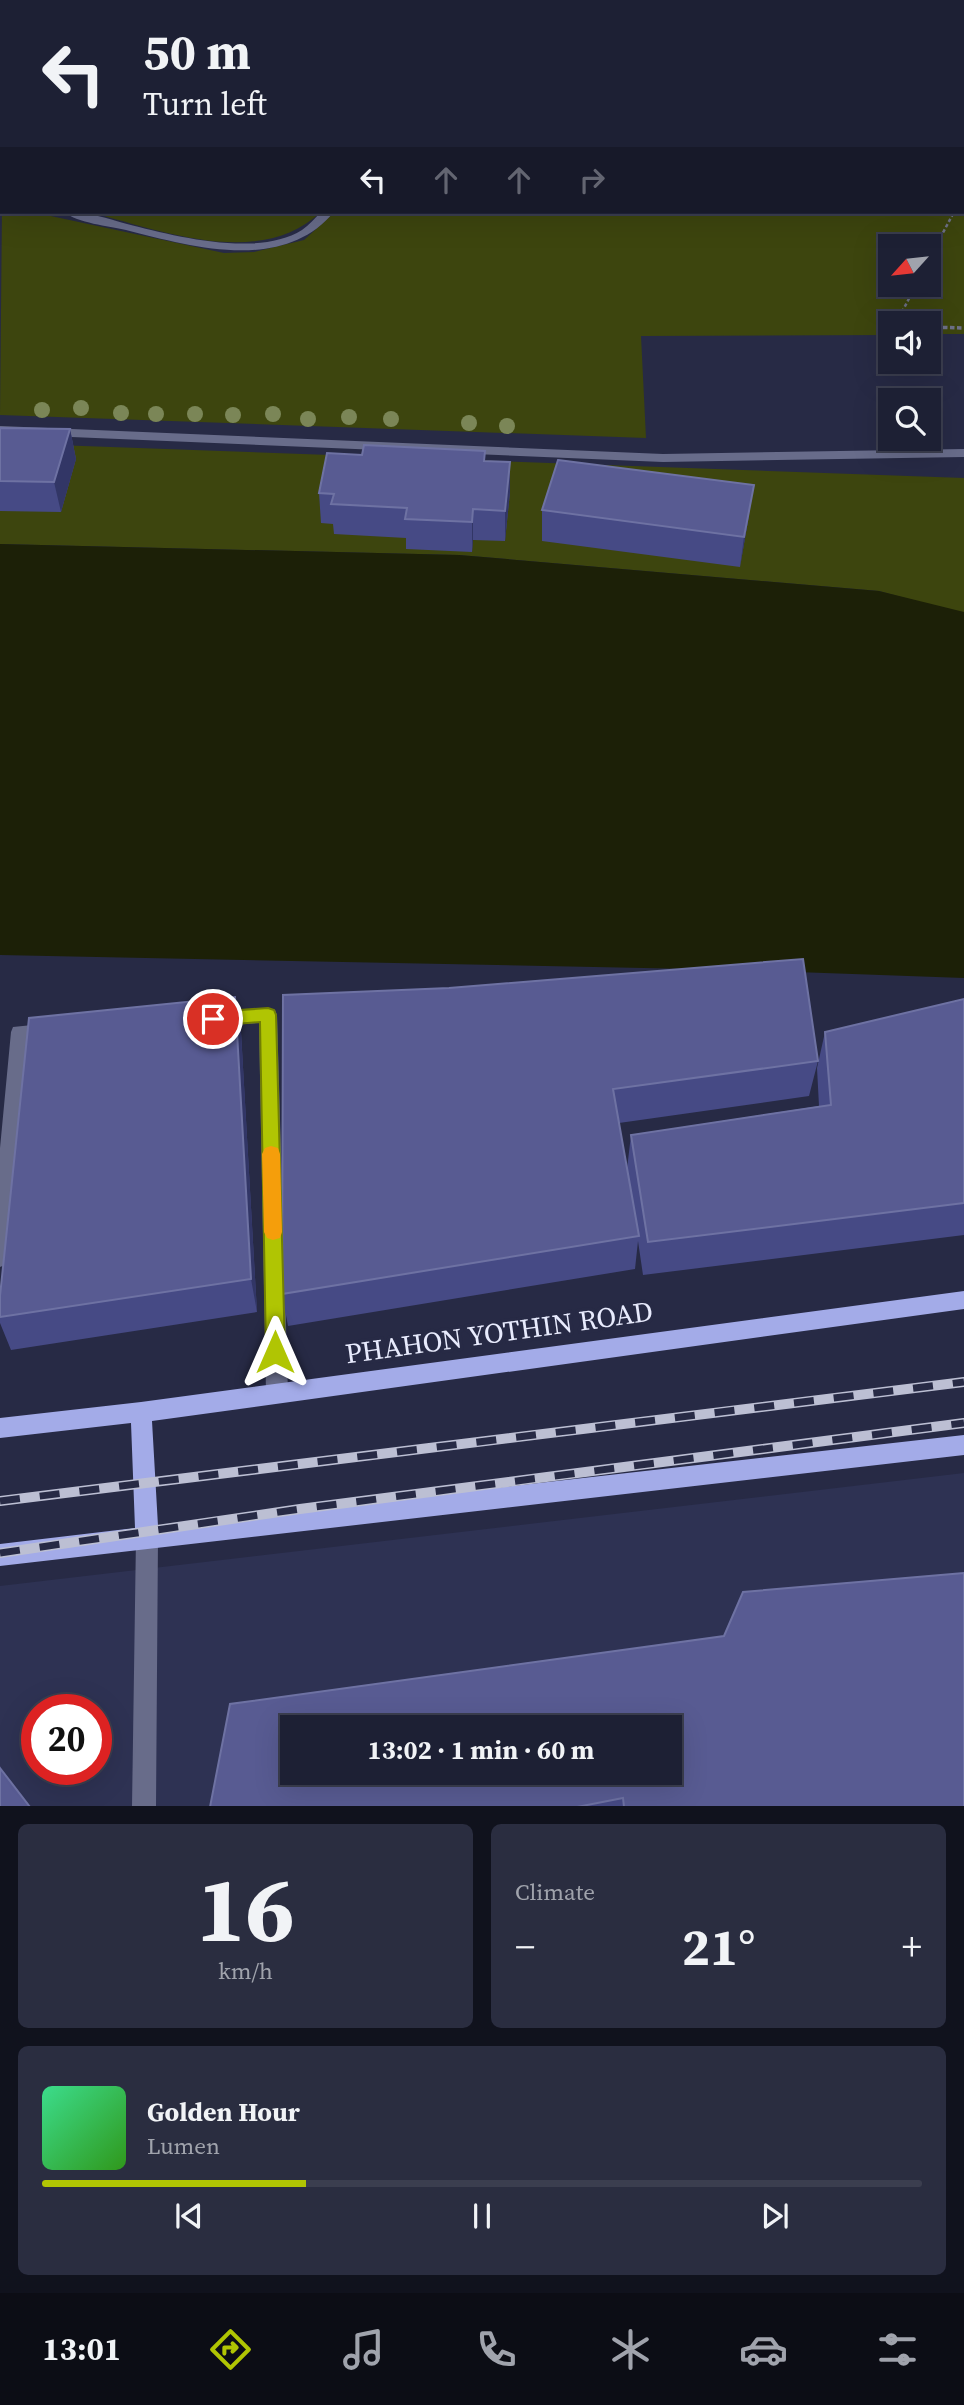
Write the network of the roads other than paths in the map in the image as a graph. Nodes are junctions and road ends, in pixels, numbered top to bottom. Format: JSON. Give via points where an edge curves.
{"nodes":[{"id":1,"x":78,"y":214,"type":"edge"},
{"id":2,"x":326,"y":214,"type":"edge"},
{"id":3,"x":0,"y":430,"type":"edge"},
{"id":4,"x":964,"y":453,"type":"edge"},
{"id":5,"x":199,"y":1020,"type":"edge"},
{"id":6,"x":75,"y":1028,"type":"edge"},
{"id":7,"x":0,"y":1258,"type":"edge"},
{"id":8,"x":964,"y":1300,"type":"edge"},
{"id":9,"x":277,"y":1393,"type":"junction"},
{"id":10,"x":141,"y":1412,"type":"junction"},
{"id":11,"x":0,"y":1428,"type":"edge"},
{"id":12,"x":964,"y":1445,"type":"edge"},
{"id":13,"x":147,"y":1537,"type":"junction"},
{"id":14,"x":0,"y":1555,"type":"edge"},
{"id":15,"x":144,"y":1806,"type":"edge"}],
"edges":[{"from":1,"to":2,"type":"street","via":[[216,247],[277,242],[303,234]]},
{"from":3,"to":4,"type":"street","via":[[663,458]]},
{"from":5,"to":9,"type":"street","via":[[268,1015]]},
{"from":6,"to":7,"type":"street","via":[[20,1032]]},
{"from":8,"to":9,"type":"main road","name":"PHAHON YOTHIN ROAD"},
{"from":9,"to":10,"type":"main road","name":"PHAHON YOTHIN ROAD"},
{"from":10,"to":11,"type":"main road","name":"PHAHON YOTHIN ROAD"},
{"from":10,"to":13,"type":"main road"},
{"from":12,"to":13,"type":"main road"},
{"from":13,"to":14,"type":"main road"},
{"from":13,"to":15,"type":"street"}]}
